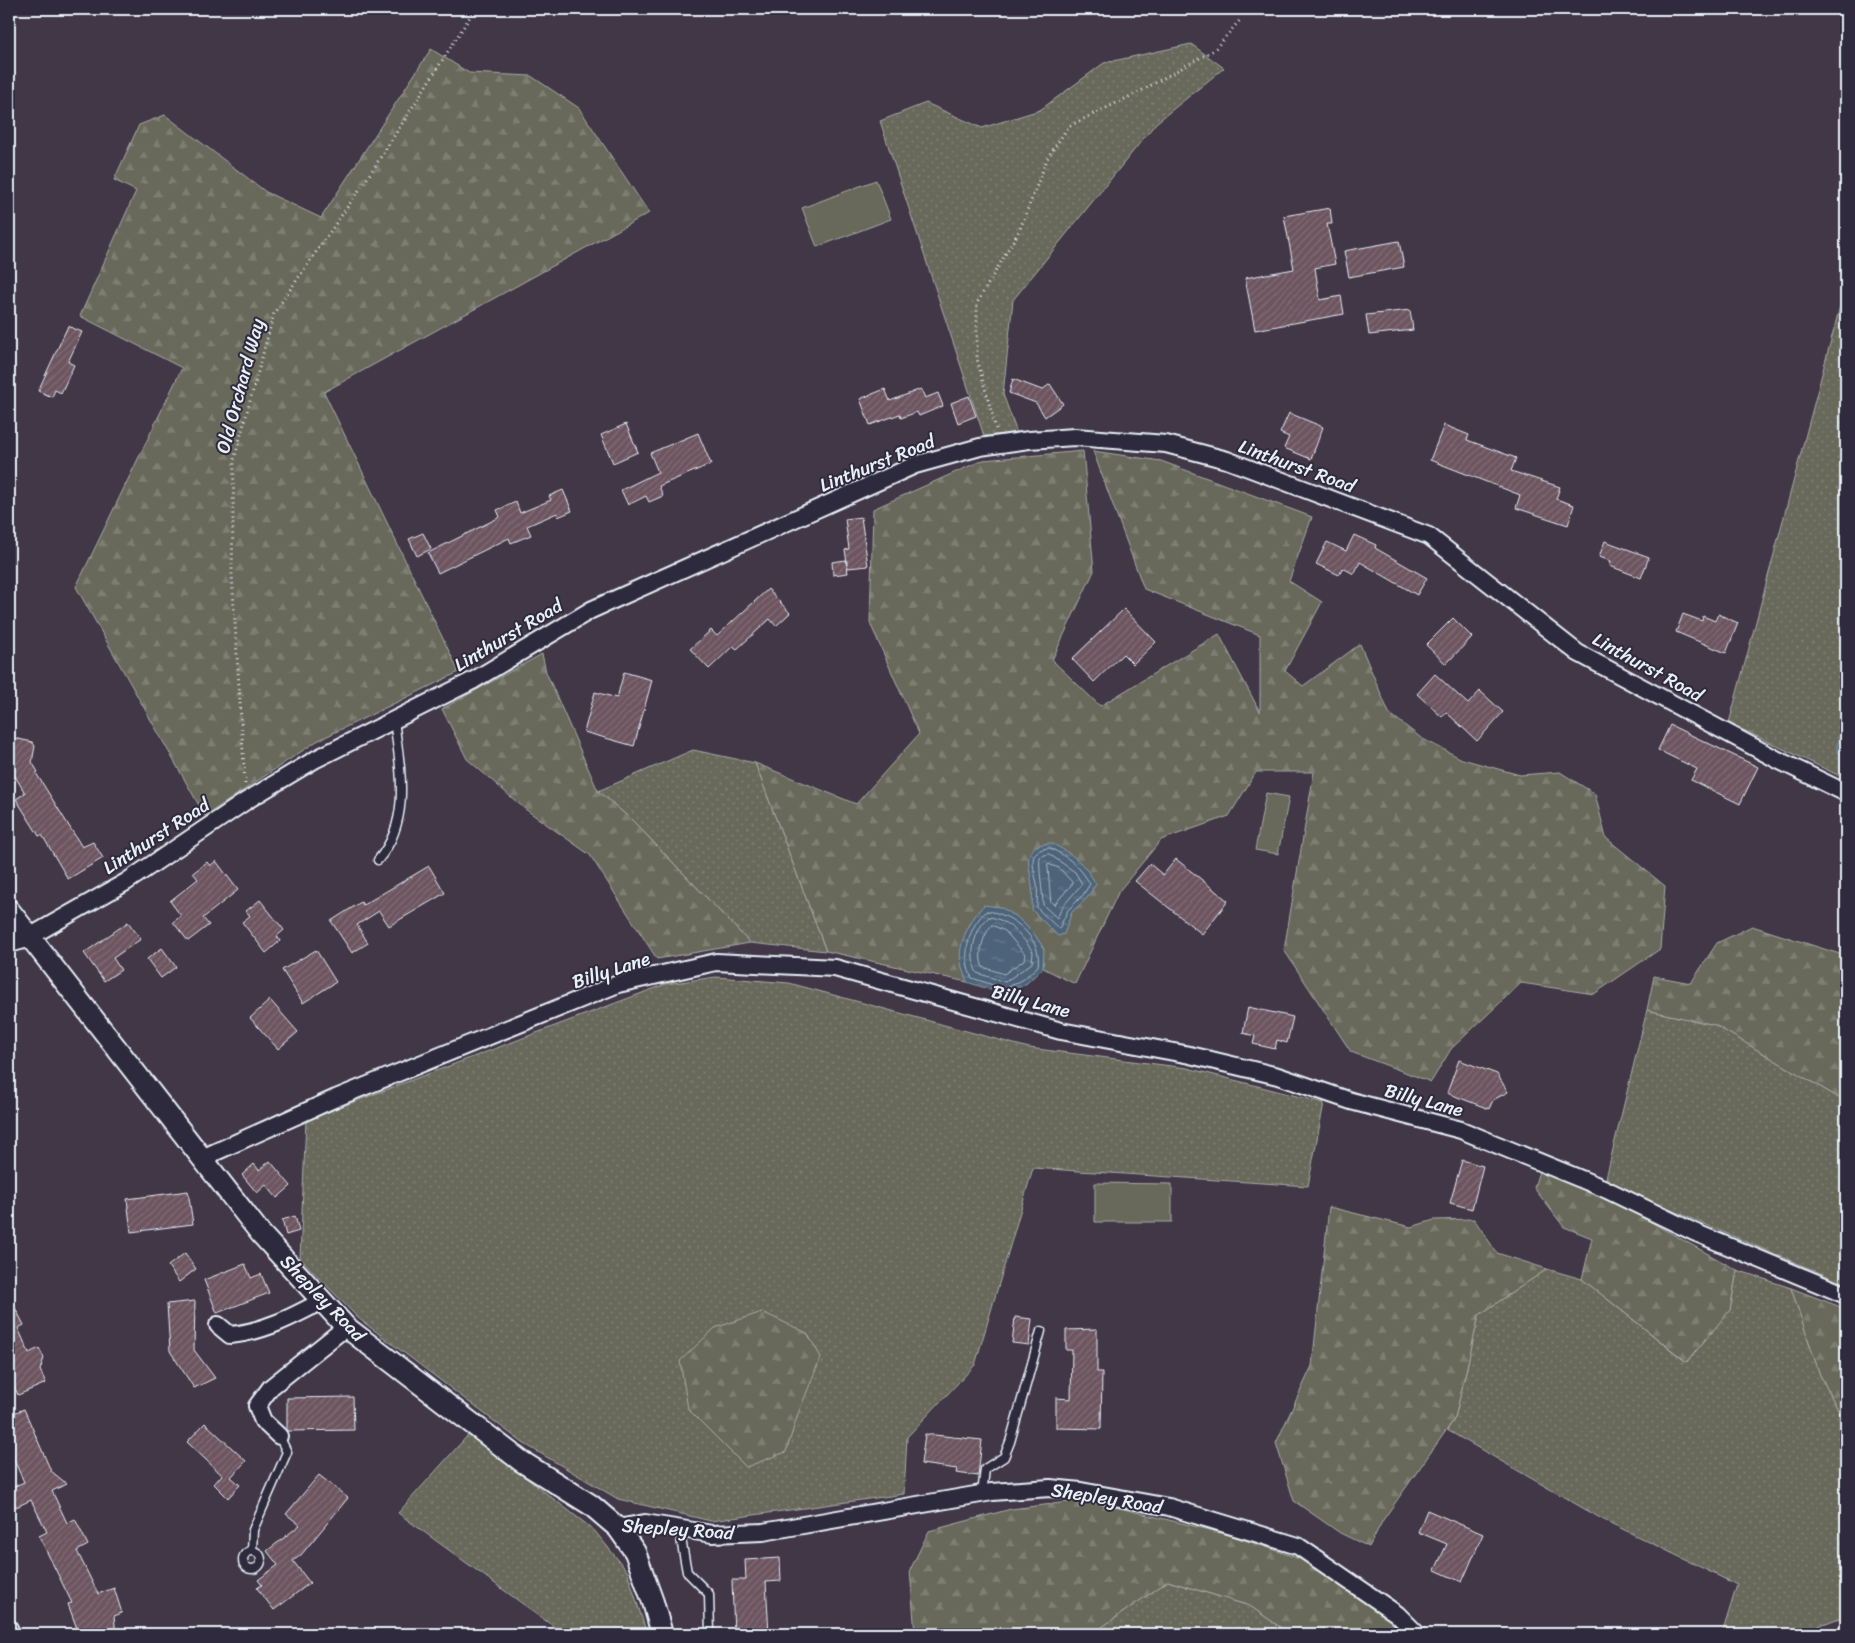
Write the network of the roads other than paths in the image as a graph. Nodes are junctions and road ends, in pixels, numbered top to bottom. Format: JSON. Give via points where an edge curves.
{"nodes":[{"id":1,"x":394,"y":720,"type":"junction"},
{"id":2,"x":1846,"y":793,"type":"edge"},
{"id":3,"x":378,"y":860,"type":"dead end"},
{"id":4,"x":9,"y":910,"type":"edge"},
{"id":5,"x":31,"y":936,"type":"junction"},
{"id":6,"x":9,"y":942,"type":"edge"},
{"id":7,"x":202,"y":1158,"type":"junction"},
{"id":8,"x":1846,"y":1295,"type":"edge"},
{"id":9,"x":322,"y":1301,"type":"junction"},
{"id":10,"x":218,"y":1325,"type":"dead end"},
{"id":11,"x":346,"y":1327,"type":"junction"},
{"id":12,"x":1041,"y":1331,"type":"dead end"},
{"id":13,"x":279,"y":1436,"type":"joint"},
{"id":14,"x":982,"y":1494,"type":"junction"},
{"id":15,"x":618,"y":1528,"type":"junction"},
{"id":16,"x":679,"y":1528,"type":"junction"},
{"id":17,"x":252,"y":1551,"type":"dead end"},
{"id":18,"x":9,"y":1628,"type":"edge"},
{"id":19,"x":11,"y":1634,"type":"edge"},
{"id":20,"x":662,"y":1634,"type":"edge"},
{"id":21,"x":710,"y":1634,"type":"edge"},
{"id":22,"x":1417,"y":1634,"type":"edge"}],
"edges":[{"from":1,"to":2,"type":"street","name":"Linthurst Road","via":[[474,680],[590,610],[915,465],[980,447],[1075,437],[1166,444],[1228,460],[1429,536],[1578,653]]},
{"from":1,"to":3,"type":"lane","via":[[403,789],[393,837]]},
{"from":1,"to":5,"type":"street","name":"Linthurst Road","via":[[316,758],[126,882]]},
{"from":4,"to":5,"type":"street","name":"Shepley Road"},
{"from":5,"to":6,"type":"street"},
{"from":5,"to":7,"type":"street","name":"Shepley Road"},
{"from":7,"to":8,"type":"street","name":"Billy Lane","via":[[336,1098],[618,984],[716,962],[835,968],[1061,1031],[1190,1055],[1278,1076],[1351,1101],[1461,1130],[1603,1188],[1694,1232]]},
{"from":7,"to":9,"type":"street","name":"Shepley Road","via":[[261,1234]]},
{"from":9,"to":10,"type":"street","via":[[279,1323],[241,1334],[230,1335]]},
{"from":9,"to":11,"type":"street","name":"Shepley Road"},
{"from":11,"to":13,"type":"street","via":[[272,1387],[257,1406],[263,1421]]},
{"from":11,"to":15,"type":"street","name":"Shepley Road","via":[[521,1461],[591,1505]]},
{"from":12,"to":14,"type":"lane","via":[[1010,1442],[1004,1457],[985,1470]]},
{"from":13,"to":17,"type":"lane","via":[[285,1445],[286,1458],[255,1526]]},
{"from":14,"to":16,"type":"street","name":"Shepley Road","via":[[763,1532],[712,1534]]},
{"from":14,"to":22,"type":"street","name":"Shepley Road","via":[[1050,1488],[1081,1491],[1169,1507],[1298,1546],[1397,1614]]},
{"from":15,"to":16,"type":"street","name":"Shepley Road","via":[[645,1523]]},
{"from":15,"to":20,"type":"street","via":[[635,1552]]},
{"from":16,"to":21,"type":"lane","via":[[687,1572],[709,1594]]},
{"from":18,"to":19,"type":"street"}]}
